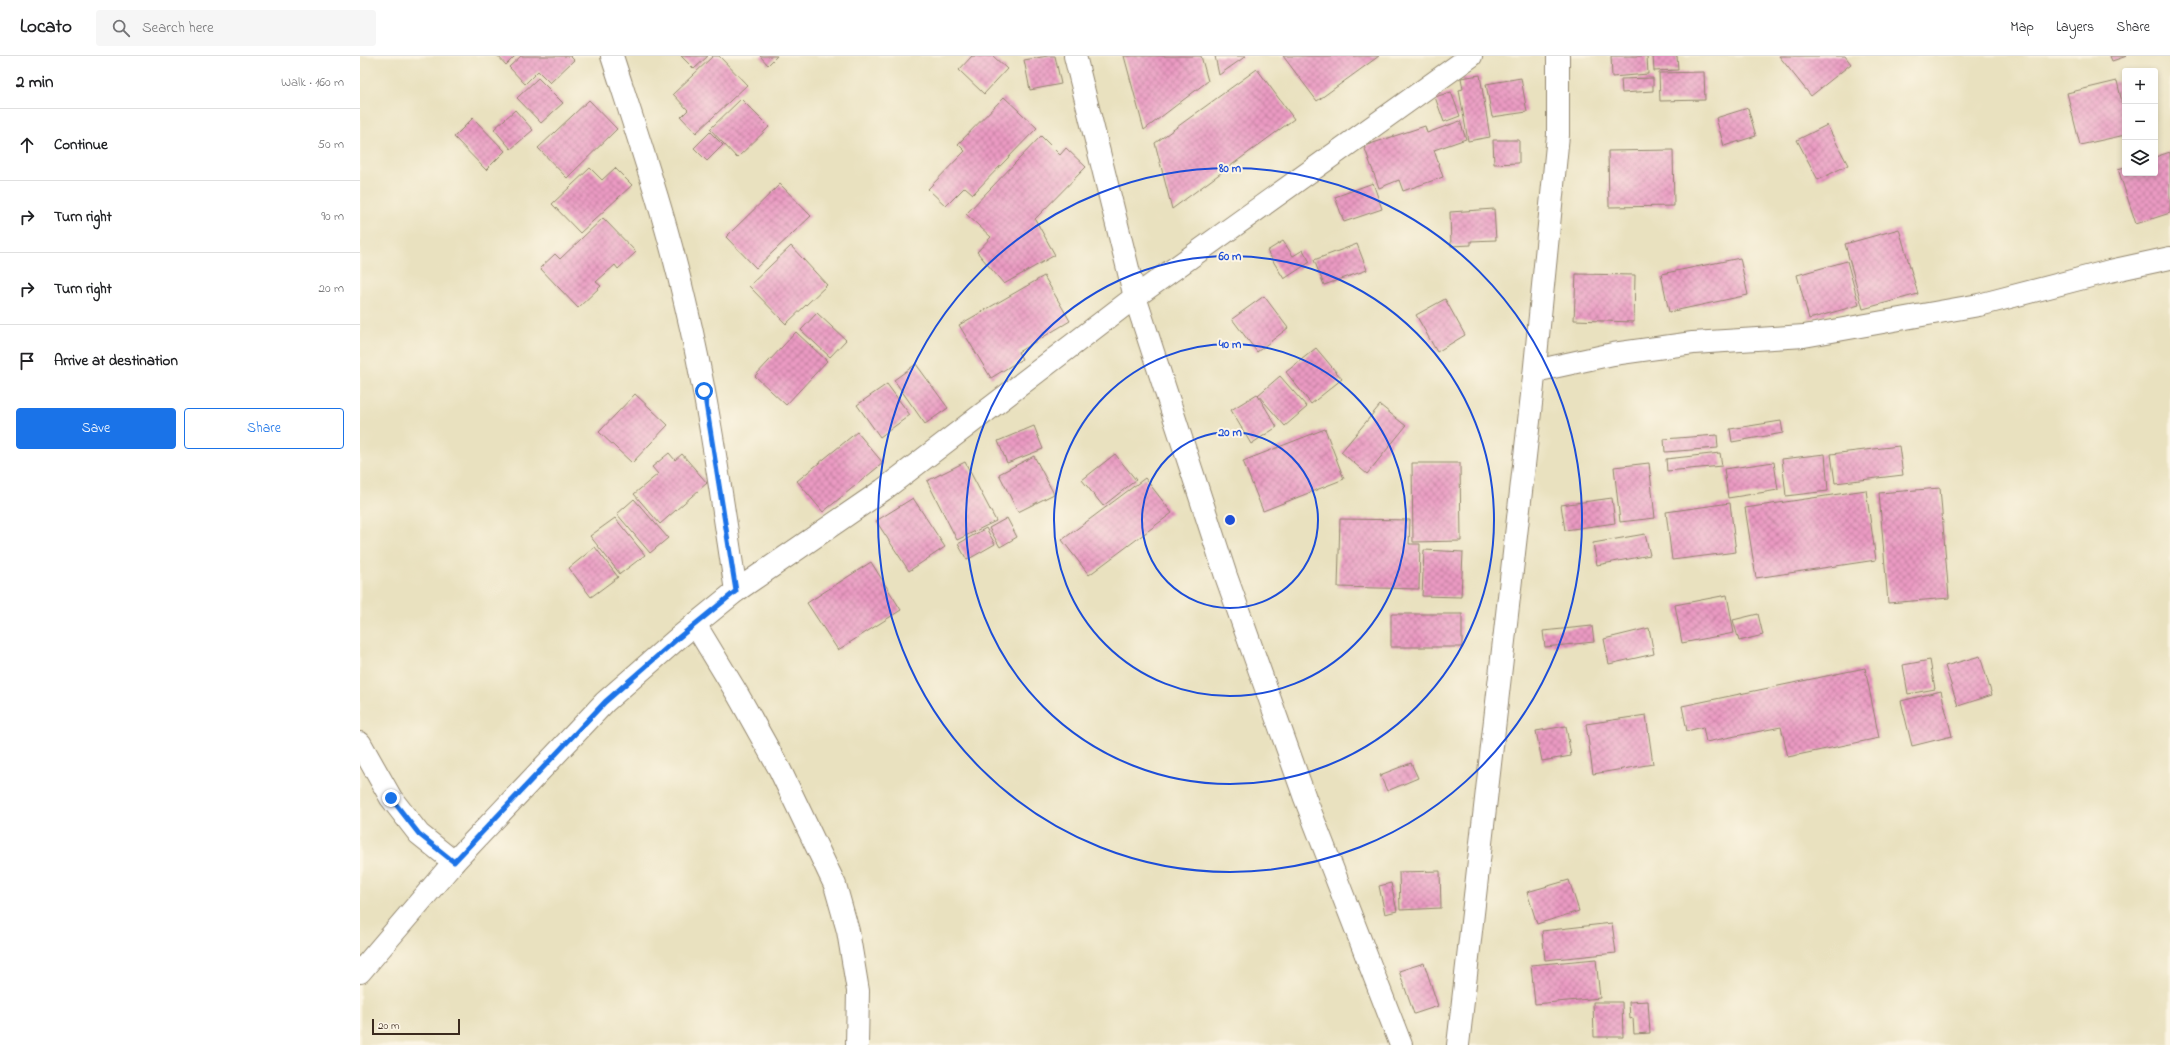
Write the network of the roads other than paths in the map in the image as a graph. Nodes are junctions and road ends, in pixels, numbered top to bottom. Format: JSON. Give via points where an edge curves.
{"nodes":[{"id":1,"x":612,"y":56,"type":"edge"},
{"id":2,"x":1075,"y":56,"type":"edge"},
{"id":3,"x":1471,"y":56,"type":"edge"},
{"id":4,"x":1558,"y":56,"type":"edge"},
{"id":5,"x":2170,"y":258,"type":"edge"},
{"id":6,"x":1135,"y":296,"type":"junction"},
{"id":7,"x":1534,"y":371,"type":"junction"},
{"id":8,"x":736,"y":591,"type":"junction"},
{"id":9,"x":695,"y":624,"type":"junction"},
{"id":10,"x":360,"y":743,"type":"edge"},
{"id":11,"x":454,"y":862,"type":"junction"},
{"id":12,"x":360,"y":972,"type":"edge"},
{"id":13,"x":857,"y":1045,"type":"edge"},
{"id":14,"x":1401,"y":1045,"type":"edge"},
{"id":15,"x":1458,"y":1045,"type":"edge"}],
"edges":[{"from":1,"to":8,"type":"street","via":[[649,173],[685,301],[704,391]]},
{"from":2,"to":6,"type":"street"},
{"from":3,"to":6,"type":"street"},
{"from":4,"to":7,"type":"street","via":[[1558,135]]},
{"from":5,"to":7,"type":"street","via":[[1979,305],[1804,336],[1693,343],[1613,354]]},
{"from":6,"to":8,"type":"street","via":[[883,490]]},
{"from":6,"to":14,"type":"street","via":[[1226,576],[1305,798]]},
{"from":7,"to":15,"type":"street"},
{"from":8,"to":9,"type":"street"},
{"from":9,"to":11,"type":"street","via":[[605,702]]},
{"from":9,"to":13,"type":"street","via":[[780,770],[835,886],[848,931],[858,991]]},
{"from":10,"to":11,"type":"street","via":[[391,798],[419,834]]},
{"from":11,"to":12,"type":"street"}]}
